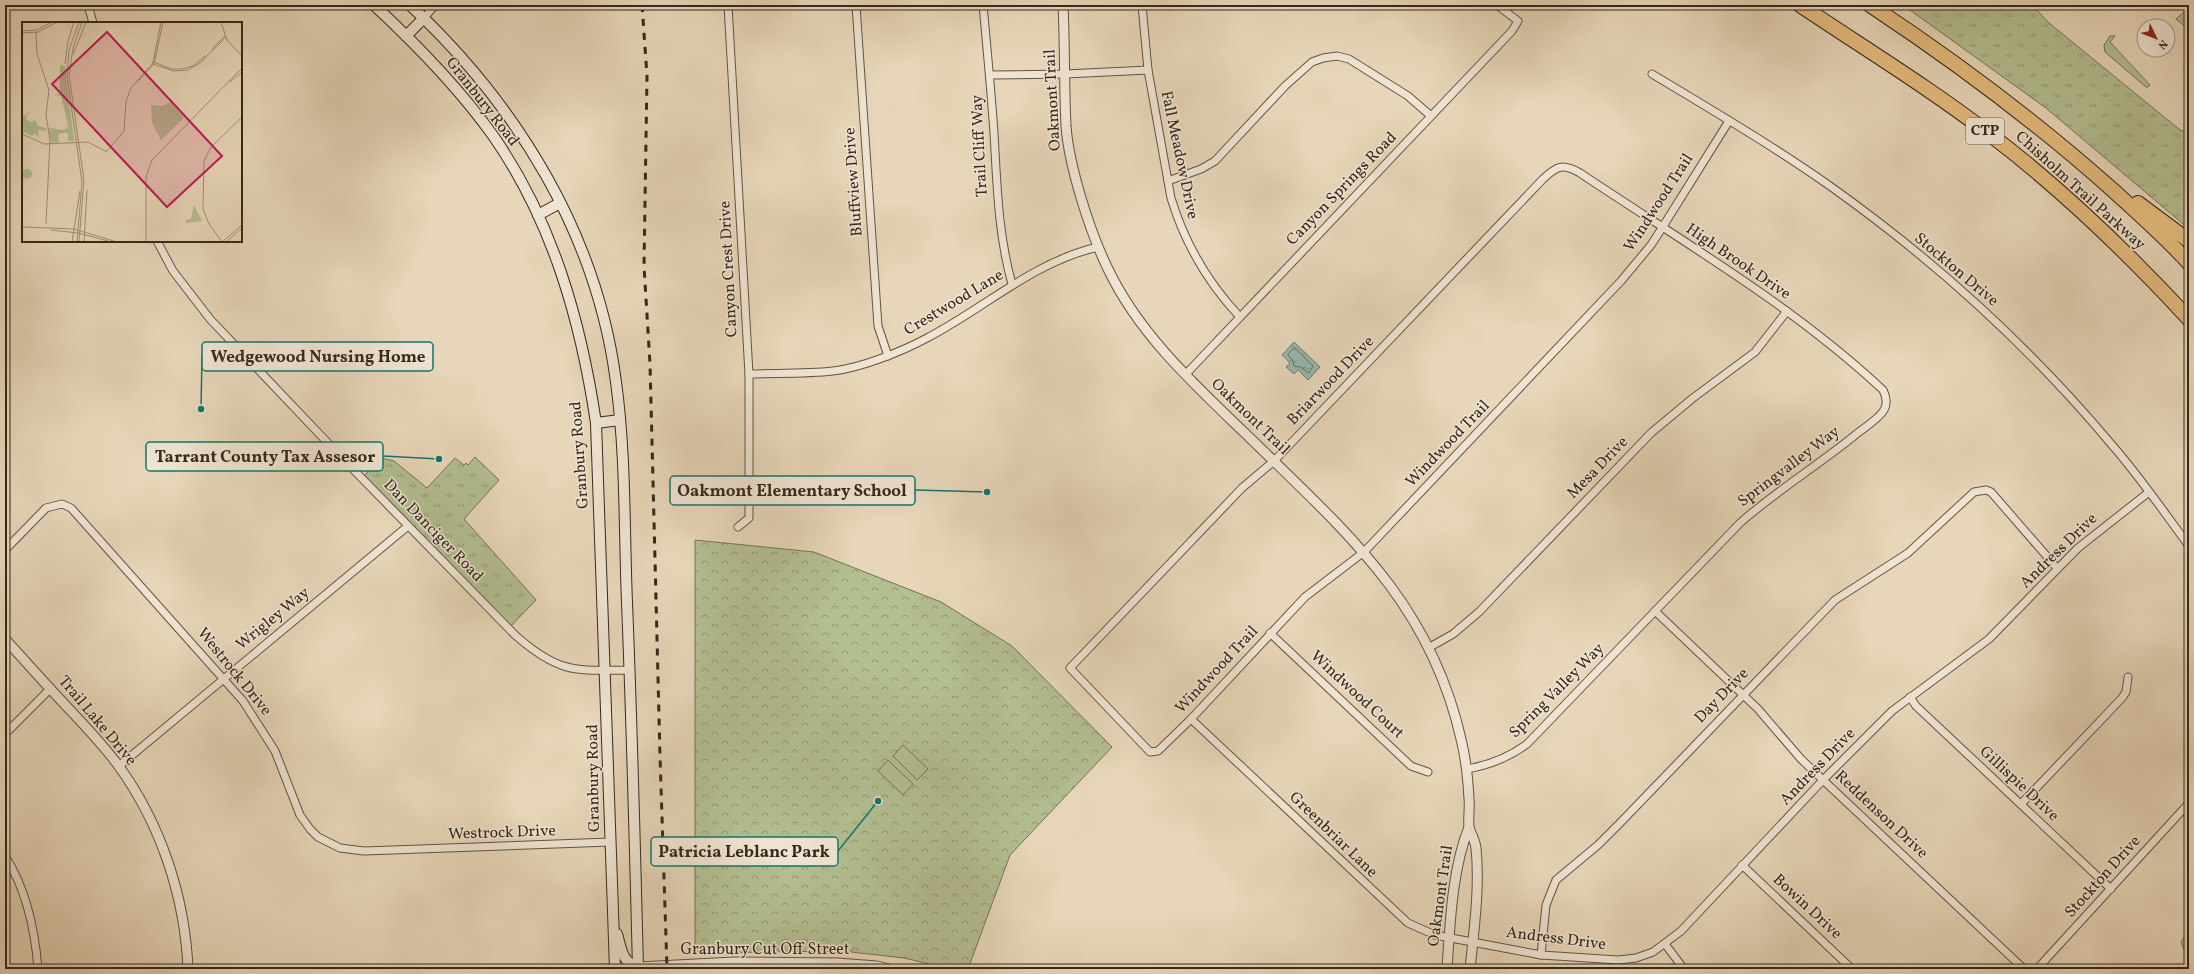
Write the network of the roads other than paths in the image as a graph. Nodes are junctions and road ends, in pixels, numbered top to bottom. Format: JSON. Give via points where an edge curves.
{"nodes":[{"id":1,"x":88,"y":5,"type":"edge"},
{"id":2,"x":374,"y":5,"type":"edge"},
{"id":3,"x":410,"y":5,"type":"edge"},
{"id":4,"x":435,"y":5,"type":"edge"},
{"id":5,"x":728,"y":5,"type":"edge"},
{"id":6,"x":856,"y":5,"type":"edge"},
{"id":7,"x":983,"y":5,"type":"edge"},
{"id":8,"x":1063,"y":5,"type":"edge"},
{"id":9,"x":1142,"y":5,"type":"edge"},
{"id":10,"x":1497,"y":5,"type":"edge"},
{"id":11,"x":1800,"y":5,"type":"edge"},
{"id":12,"x":1870,"y":5,"type":"edge"},
{"id":13,"x":424,"y":18,"type":"junction"},
{"id":14,"x":93,"y":22,"type":"edge"},
{"id":15,"x":406,"y":36,"type":"junction"},
{"id":16,"x":1148,"y":70,"type":"junction"},
{"id":17,"x":1066,"y":74,"type":"junction"},
{"id":18,"x":1652,"y":74,"type":"dead end"},
{"id":19,"x":990,"y":75,"type":"junction"},
{"id":20,"x":1431,"y":116,"type":"junction"},
{"id":21,"x":1729,"y":121,"type":"junction"},
{"id":22,"x":2073,"y":154,"type":"junction"},
{"id":23,"x":1562,"y":166,"type":"joint"},
{"id":24,"x":1168,"y":181,"type":"junction"},
{"id":25,"x":560,"y":203,"type":"junction"},
{"id":26,"x":538,"y":215,"type":"junction"},
{"id":27,"x":1662,"y":228,"type":"junction"},
{"id":28,"x":2189,"y":241,"type":"edge"},
{"id":29,"x":158,"y":242,"type":"edge"},
{"id":30,"x":1098,"y":248,"type":"junction"},
{"id":31,"x":2189,"y":263,"type":"edge"},
{"id":32,"x":2153,"y":280,"type":"junction"},
{"id":33,"x":1012,"y":284,"type":"junction"},
{"id":34,"x":1787,"y":311,"type":"junction"},
{"id":35,"x":1240,"y":317,"type":"junction"},
{"id":36,"x":2189,"y":319,"type":"edge"},
{"id":37,"x":2189,"y":331,"type":"edge"},
{"id":38,"x":888,"y":356,"type":"junction"},
{"id":39,"x":748,"y":374,"type":"junction"},
{"id":40,"x":1185,"y":375,"type":"junction"},
{"id":41,"x":1886,"y":398,"type":"joint"},
{"id":42,"x":620,"y":420,"type":"junction"},
{"id":43,"x":596,"y":423,"type":"junction"},
{"id":44,"x":1274,"y":461,"type":"junction"},
{"id":45,"x":2149,"y":492,"type":"junction"},
{"id":46,"x":408,"y":526,"type":"junction"},
{"id":47,"x":738,"y":528,"type":"dead end"},
{"id":48,"x":2189,"y":546,"type":"edge"},
{"id":49,"x":5,"y":550,"type":"edge"},
{"id":50,"x":1364,"y":552,"type":"junction"},
{"id":51,"x":2057,"y":568,"type":"junction"},
{"id":52,"x":1655,"y":611,"type":"junction"},
{"id":53,"x":1270,"y":633,"type":"junction"},
{"id":54,"x":5,"y":639,"type":"edge"},
{"id":55,"x":1430,"y":647,"type":"junction"},
{"id":56,"x":606,"y":670,"type":"junction"},
{"id":57,"x":630,"y":670,"type":"junction"},
{"id":58,"x":223,"y":677,"type":"junction"},
{"id":59,"x":2128,"y":677,"type":"dead end"},
{"id":60,"x":50,"y":689,"type":"junction"},
{"id":61,"x":1743,"y":694,"type":"junction"},
{"id":62,"x":1910,"y":697,"type":"junction"},
{"id":63,"x":1191,"y":719,"type":"junction"},
{"id":64,"x":5,"y":734,"type":"edge"},
{"id":65,"x":1150,"y":752,"type":"joint"},
{"id":66,"x":119,"y":766,"type":"junction"},
{"id":67,"x":1467,"y":769,"type":"junction"},
{"id":68,"x":1428,"y":772,"type":"dead end"},
{"id":69,"x":1823,"y":780,"type":"junction"},
{"id":70,"x":2189,"y":803,"type":"edge"},
{"id":71,"x":2021,"y":804,"type":"junction"},
{"id":72,"x":1470,"y":827,"type":"junction"},
{"id":73,"x":610,"y":842,"type":"junction"},
{"id":74,"x":5,"y":856,"type":"edge"},
{"id":75,"x":1742,"y":866,"type":"junction"},
{"id":76,"x":2111,"y":889,"type":"junction"},
{"id":77,"x":613,"y":920,"type":"junction"},
{"id":78,"x":1449,"y":938,"type":"junction"},
{"id":79,"x":1472,"y":942,"type":"junction"},
{"id":80,"x":1665,"y":944,"type":"junction"},
{"id":81,"x":1541,"y":955,"type":"junction"},
{"id":82,"x":615,"y":968,"type":"edge"},
{"id":83,"x":636,"y":968,"type":"edge"},
{"id":84,"x":38,"y":969,"type":"edge"},
{"id":85,"x":188,"y":969,"type":"edge"},
{"id":86,"x":573,"y":969,"type":"edge"},
{"id":87,"x":893,"y":969,"type":"edge"},
{"id":88,"x":1447,"y":969,"type":"edge"},
{"id":89,"x":1470,"y":969,"type":"edge"},
{"id":90,"x":1684,"y":969,"type":"edge"},
{"id":91,"x":1852,"y":969,"type":"edge"},
{"id":92,"x":2024,"y":969,"type":"edge"},
{"id":93,"x":2037,"y":969,"type":"edge"}],
"edges":[{"from":1,"to":14,"type":"street"},
{"from":2,"to":15,"type":"main road","name":"Granbury Road"},
{"from":3,"to":13,"type":"main road","name":"Granbury Road"},
{"from":4,"to":13,"type":"street"},
{"from":5,"to":39,"type":"street","name":"Canyon Crest Drive"},
{"from":6,"to":38,"type":"street","name":"Bluffview Drive","via":[[878,326]]},
{"from":7,"to":19,"type":"street","name":"Trail Cliff Way"},
{"from":8,"to":17,"type":"street","name":"Oakmont Trail"},
{"from":9,"to":16,"type":"street","name":"Fall Meadow Drive"},
{"from":10,"to":20,"type":"street","name":"Canyon Springs Road","via":[[1518,21],[1512,31]]},
{"from":11,"to":32,"type":"highway","name":"Chisholm Trail Parkway","number":"CTP","via":[[1992,136],[2086,215]]},
{"from":12,"to":22,"type":"highway","name":"Chisholm Trail Parkway","number":"CTP","via":[[2000,96]]},
{"from":13,"to":15,"type":"main road"},
{"from":13,"to":25,"type":"main road","name":"Granbury Road","via":[[471,68],[507,112],[546,173]]},
{"from":15,"to":26,"type":"main road","name":"Granbury Road","via":[[453,86],[493,137]]},
{"from":16,"to":17,"type":"street"},
{"from":16,"to":24,"type":"street","name":"Fall Meadow Drive"},
{"from":17,"to":19,"type":"street"},
{"from":17,"to":30,"type":"street","name":"Oakmont Trail","via":[[1066,128],[1072,164]]},
{"from":18,"to":21,"type":"street","name":"Stockton Drive"},
{"from":19,"to":33,"type":"street","name":"Trail Cliff Way","via":[[998,215],[1003,252]]},
{"from":20,"to":24,"type":"street","via":[[1408,96],[1348,59],[1337,56],[1323,58],[1312,62],[1285,86],[1215,161]]},
{"from":20,"to":35,"type":"street","name":"Canyon Springs Road"},
{"from":21,"to":27,"type":"street","name":"Windwood Trail"},
{"from":21,"to":45,"type":"street","name":"Stockton Drive","via":[[1830,187],[1945,276],[2049,375],[2112,445]]},
{"from":22,"to":28,"type":"highway"},
{"from":22,"to":31,"type":"highway","name":"Chisholm Trail Parkway","number":"CTP"},
{"from":23,"to":27,"type":"street","name":"High Brook Drive","via":[[1580,173]]},
{"from":23,"to":44,"type":"street","name":"Briarwood Drive","via":[[1554,169],[1543,179]]},
{"from":24,"to":35,"type":"street","name":"Fall Meadow Drive","via":[[1176,215],[1191,251],[1213,286]]},
{"from":25,"to":26,"type":"main road"},
{"from":25,"to":42,"type":"main road","name":"Granbury Road","via":[[591,277],[601,313],[615,374]]},
{"from":26,"to":43,"type":"main road","name":"Granbury Road","via":[[563,276],[575,315]]},
{"from":27,"to":34,"type":"street","name":"High Brook Drive"},
{"from":27,"to":50,"type":"street","name":"Windwood Trail","via":[[1621,282]]},
{"from":29,"to":46,"type":"street","name":"Dan Danciger Road","via":[[173,271],[210,319]]},
{"from":30,"to":33,"type":"street","name":"Crestwood Lane","via":[[1069,256]]},
{"from":30,"to":40,"type":"street","name":"Oakmont Trail","via":[[1126,301],[1151,336]]},
{"from":32,"to":36,"type":"highway","name":"Chisholm Trail Parkway","number":"CTP"},
{"from":32,"to":37,"type":"highway"},
{"from":33,"to":38,"type":"street","name":"Crestwood Lane","via":[[928,338]]},
{"from":34,"to":41,"type":"street","name":"High Brook Drive","via":[[1878,386]]},
{"from":34,"to":55,"type":"street","name":"Mesa Drive","via":[[1755,352],[1651,433],[1479,612],[1453,634]]},
{"from":35,"to":40,"type":"street","name":"Canyon Springs Road"},
{"from":38,"to":39,"type":"street","name":"Crestwood Lane","via":[[834,371]]},
{"from":39,"to":47,"type":"street","name":"Canyon Crest Drive","via":[[749,518]]},
{"from":40,"to":44,"type":"street","name":"Oakmont Trail"},
{"from":41,"to":52,"type":"street","name":"Springvalley Way","via":[[1884,411],[1759,506]]},
{"from":42,"to":43,"type":"main road"},
{"from":42,"to":57,"type":"main road","name":"Granbury Road"},
{"from":43,"to":56,"type":"main road","name":"Granbury Road"},
{"from":44,"to":50,"type":"street","name":"Oakmont Trail"},
{"from":44,"to":65,"type":"street","name":"Briarwood Drive","via":[[1242,488],[1070,668]]},
{"from":45,"to":48,"type":"street","name":"Stockton Drive"},
{"from":45,"to":51,"type":"street","name":"Andress Drive","via":[[2096,533]]},
{"from":46,"to":56,"type":"street","name":"Dan Danciger Road","via":[[537,654],[555,664],[576,670]]},
{"from":46,"to":58,"type":"street","name":"Wrigley Way"},
{"from":49,"to":58,"type":"street","name":"Westrock Drive","via":[[46,508],[62,504],[71,508]]},
{"from":50,"to":53,"type":"street","name":"Windwood Trail","via":[[1316,587]]},
{"from":50,"to":55,"type":"street","name":"Oakmont Trail","via":[[1396,592]]},
{"from":51,"to":61,"type":"street","name":"Day Drive","via":[[1991,492],[1974,492],[1908,553],[1834,600]]},
{"from":51,"to":62,"type":"street","name":"Andress Drive","via":[[1989,639]]},
{"from":52,"to":61,"type":"street","name":"Reddenson Drive"},
{"from":52,"to":67,"type":"street","name":"Spring Valley Way","via":[[1527,744],[1499,761]]},
{"from":53,"to":63,"type":"street","name":"Windwood Trail"},
{"from":53,"to":68,"type":"street","name":"Windwood Court","via":[[1411,766]]},
{"from":54,"to":60,"type":"street","name":"Trail Lake Drive"},
{"from":55,"to":67,"type":"street","name":"Oakmont Trail","via":[[1453,707]]},
{"from":56,"to":57,"type":"street","name":"Dan Danciger Road"},
{"from":56,"to":73,"type":"main road","name":"Granbury Road"},
{"from":57,"to":83,"type":"main road","name":"Granbury Road"},
{"from":58,"to":66,"type":"street","name":"Wrigley Way"},
{"from":58,"to":73,"type":"street","name":"Westrock Drive","via":[[243,701],[275,751],[300,815],[310,830],[340,848],[364,851]]},
{"from":59,"to":71,"type":"street","via":[[2126,692],[2122,698]]},
{"from":60,"to":64,"type":"street"},
{"from":60,"to":66,"type":"street","name":"Trail Lake Drive"},
{"from":61,"to":69,"type":"street","name":"Reddenson Drive"},
{"from":61,"to":81,"type":"street","name":"Day Drive","via":[[1616,827],[1556,880],[1546,905]]},
{"from":62,"to":69,"type":"street","name":"Andress Drive","via":[[1892,711]]},
{"from":62,"to":71,"type":"street","name":"Gillispie Drive","via":[[1916,706]]},
{"from":63,"to":65,"type":"street","name":"Windwood Trail","via":[[1158,751]]},
{"from":63,"to":78,"type":"street","name":"Greenbriar Lane","via":[[1394,912],[1422,930]]},
{"from":66,"to":85,"type":"street","name":"Trail Lake Drive","via":[[158,834],[170,868],[182,909]]},
{"from":67,"to":72,"type":"street","name":"Oakmont Trail"},
{"from":69,"to":75,"type":"street","name":"Andress Drive"},
{"from":69,"to":92,"type":"street","name":"Reddenson Drive"},
{"from":70,"to":76,"type":"street","name":"Stockton Drive"},
{"from":71,"to":76,"type":"street","name":"Gillispie Drive"},
{"from":72,"to":78,"type":"street","name":"Oakmont Trail","via":[[1458,863]]},
{"from":72,"to":79,"type":"street","name":"Oakmont Trail","via":[[1476,844],[1477,871]]},
{"from":73,"to":77,"type":"main road","name":"Granbury Road"},
{"from":74,"to":84,"type":"street","via":[[25,896]]},
{"from":75,"to":80,"type":"street","name":"Andress Drive","via":[[1681,931]]},
{"from":75,"to":91,"type":"street","name":"Bowin Drive"},
{"from":76,"to":93,"type":"street","name":"Stockton Drive"},
{"from":77,"to":82,"type":"main road","name":"Granbury Road"},
{"from":77,"to":83,"type":"main road","via":[[627,961]]},
{"from":78,"to":79,"type":"street","name":"Greenbriar Lane"},
{"from":78,"to":88,"type":"street","name":"Oakmont Trail"},
{"from":79,"to":81,"type":"street","name":"Andress Drive"},
{"from":79,"to":89,"type":"street","name":"Oakmont Trail"},
{"from":80,"to":81,"type":"street","name":"Andress Drive","via":[[1636,958],[1618,960]]},
{"from":80,"to":90,"type":"street"},
{"from":82,"to":86,"type":"street"},
{"from":83,"to":87,"type":"street","name":"Granbury Cut Off Street","via":[[734,962],[836,962]]}]}
